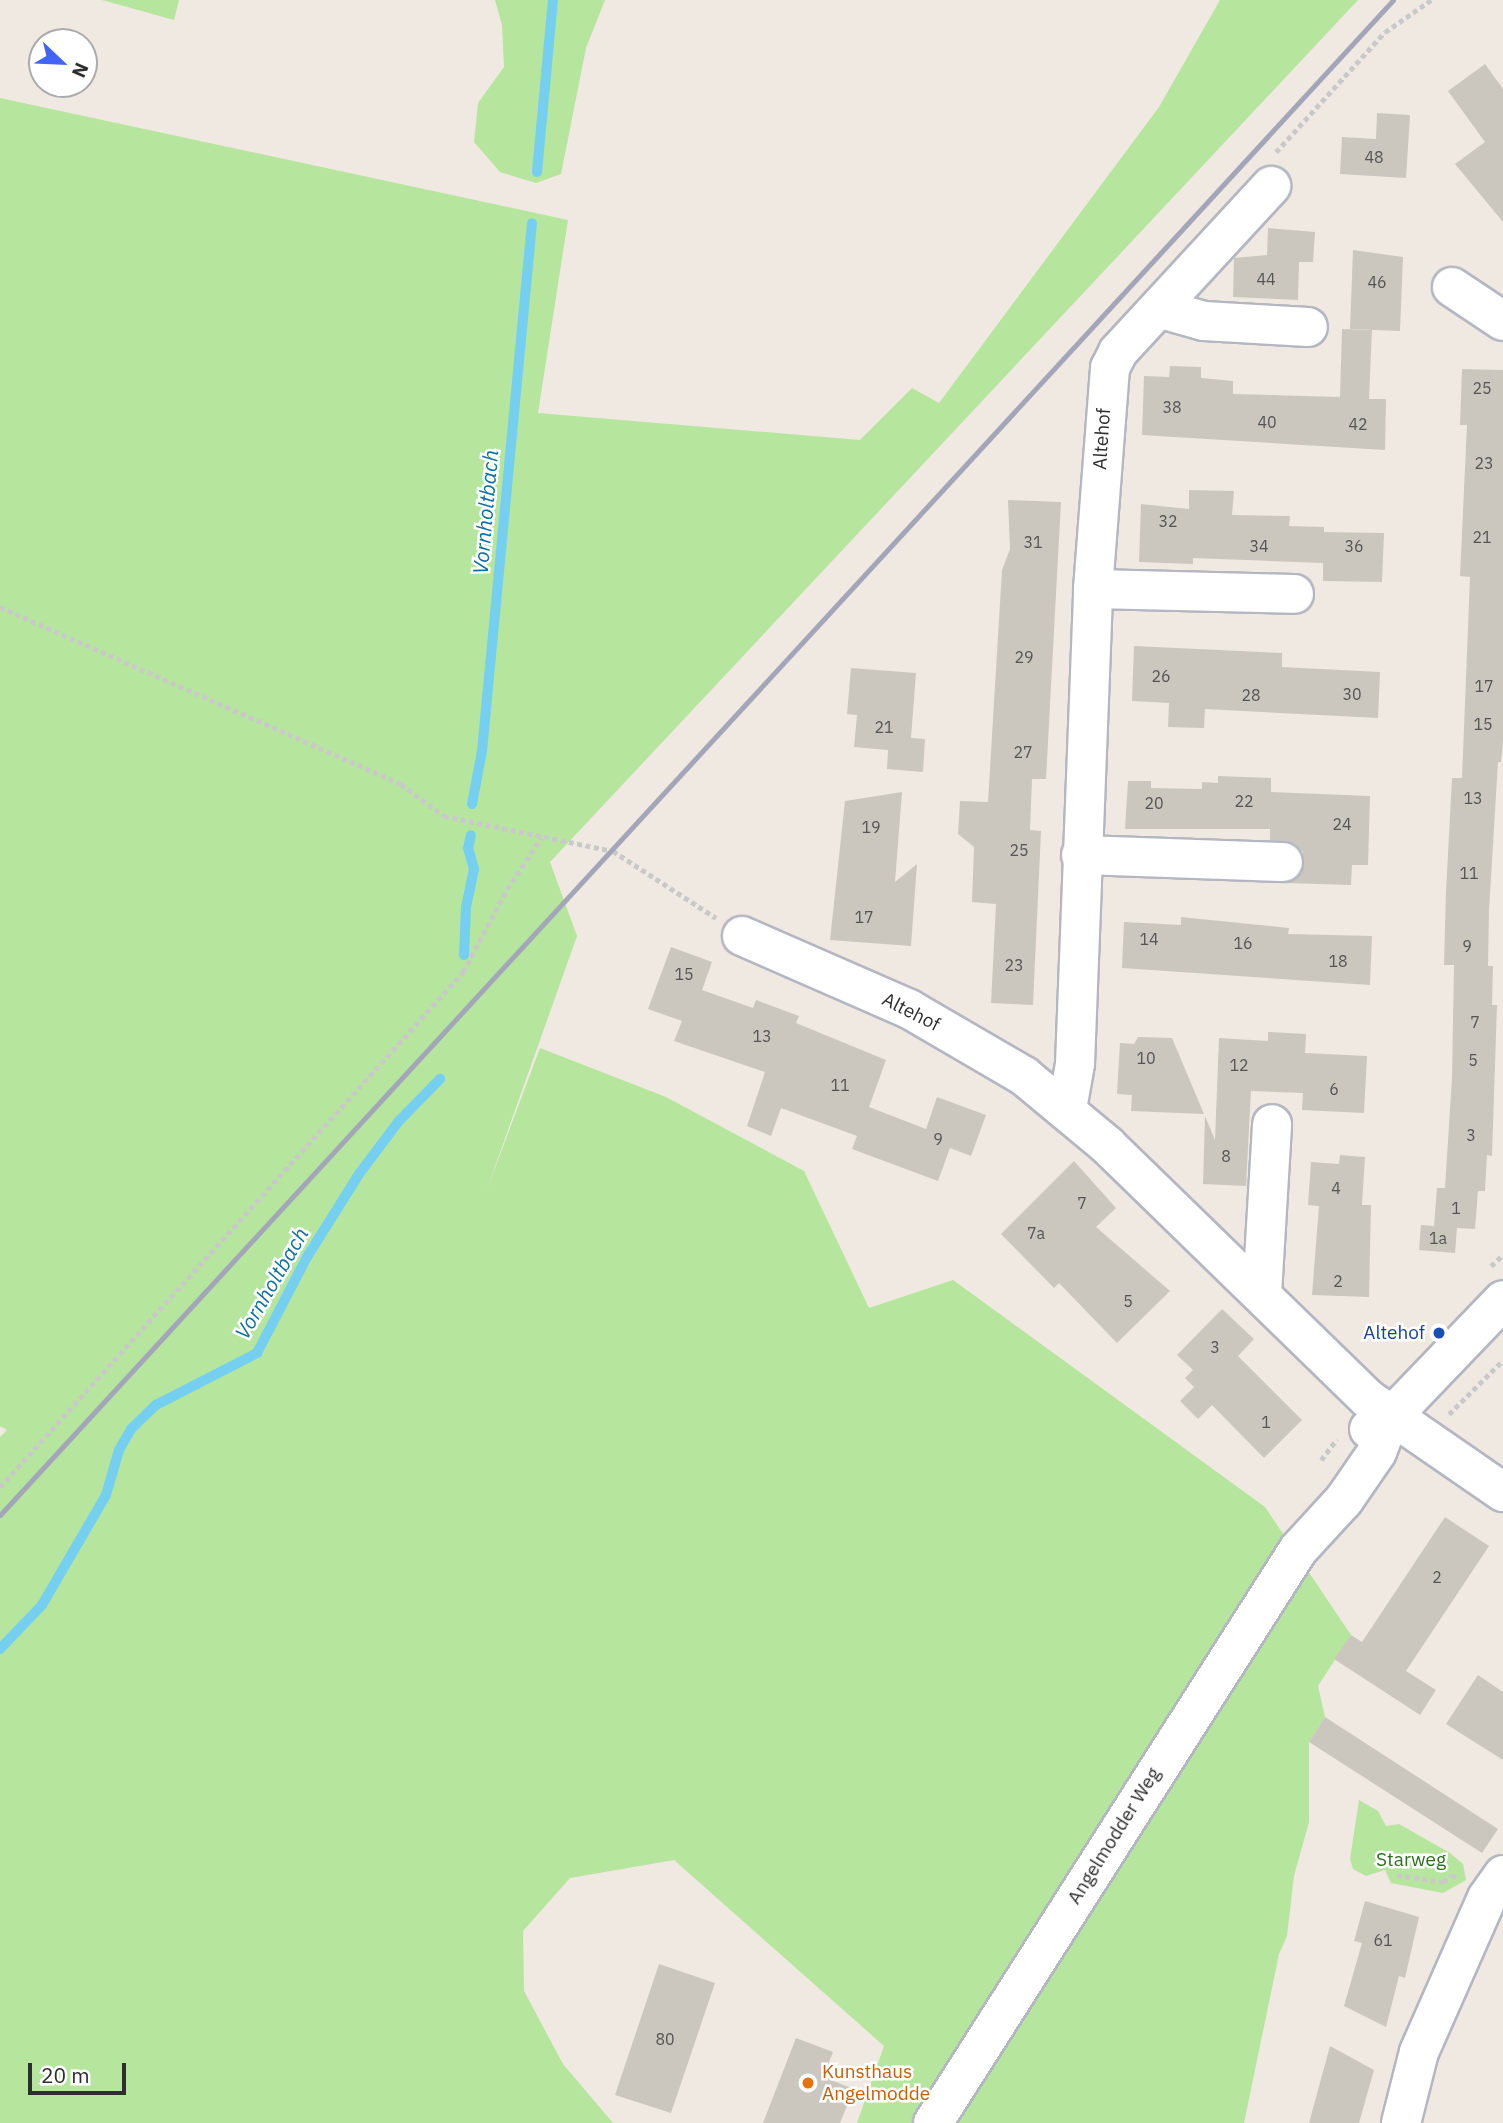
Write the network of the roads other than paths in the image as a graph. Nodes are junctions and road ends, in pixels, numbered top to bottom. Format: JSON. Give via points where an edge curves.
{"nodes":[{"id":1,"x":1271,"y":186,"type":"dead end"},
{"id":2,"x":1452,"y":287,"type":"dead end"},
{"id":3,"x":1161,"y":309,"type":"junction"},
{"id":4,"x":1503,"y":321,"type":"edge"},
{"id":5,"x":1308,"y":327,"type":"dead end"},
{"id":6,"x":1093,"y":590,"type":"junction"},
{"id":7,"x":1294,"y":594,"type":"dead end"},
{"id":8,"x":1081,"y":855,"type":"junction"},
{"id":9,"x":1283,"y":863,"type":"dead end"},
{"id":10,"x":743,"y":936,"type":"road end"},
{"id":11,"x":1067,"y":1109,"type":"junction"},
{"id":12,"x":1272,"y":1124,"type":"dead end"},
{"id":13,"x":1262,"y":1294,"type":"junction"},
{"id":14,"x":1503,"y":1300,"type":"edge"},
{"id":15,"x":1390,"y":1418,"type":"junction"},
{"id":16,"x":1503,"y":1492,"type":"edge"},
{"id":17,"x":1495,"y":1887,"type":"edge"},
{"id":18,"x":933,"y":2123,"type":"edge"},
{"id":19,"x":1401,"y":2123,"type":"edge"}],
"edges":[{"from":1,"to":3,"type":"street","name":"Altehof"},
{"from":2,"to":4,"type":"street"},
{"from":3,"to":5,"type":"street","via":[[1204,321]]},
{"from":3,"to":6,"type":"street","name":"Altehof","via":[[1118,352],[1110,368]]},
{"from":6,"to":7,"type":"street"},
{"from":6,"to":8,"type":"street","name":"Altehof"},
{"from":8,"to":9,"type":"street"},
{"from":8,"to":11,"type":"street","name":"Altehof","via":[[1076,1064]]},
{"from":10,"to":11,"type":"street","name":"Altehof","via":[[909,1009],[1024,1076]]},
{"from":11,"to":13,"type":"street","name":"Altehof"},
{"from":12,"to":13,"type":"street"},
{"from":13,"to":15,"type":"street","name":"Altehof"},
{"from":14,"to":15,"type":"street","name":"Angelmodder Weg"},
{"from":15,"to":16,"type":"street","name":"Altehof"},
{"from":15,"to":18,"type":"street","name":"Angelmodder Weg","via":[[1358,1439],[1323,1486],[1298,1550]]},
{"from":17,"to":19,"type":"street","via":[[1419,2052]]}]}
